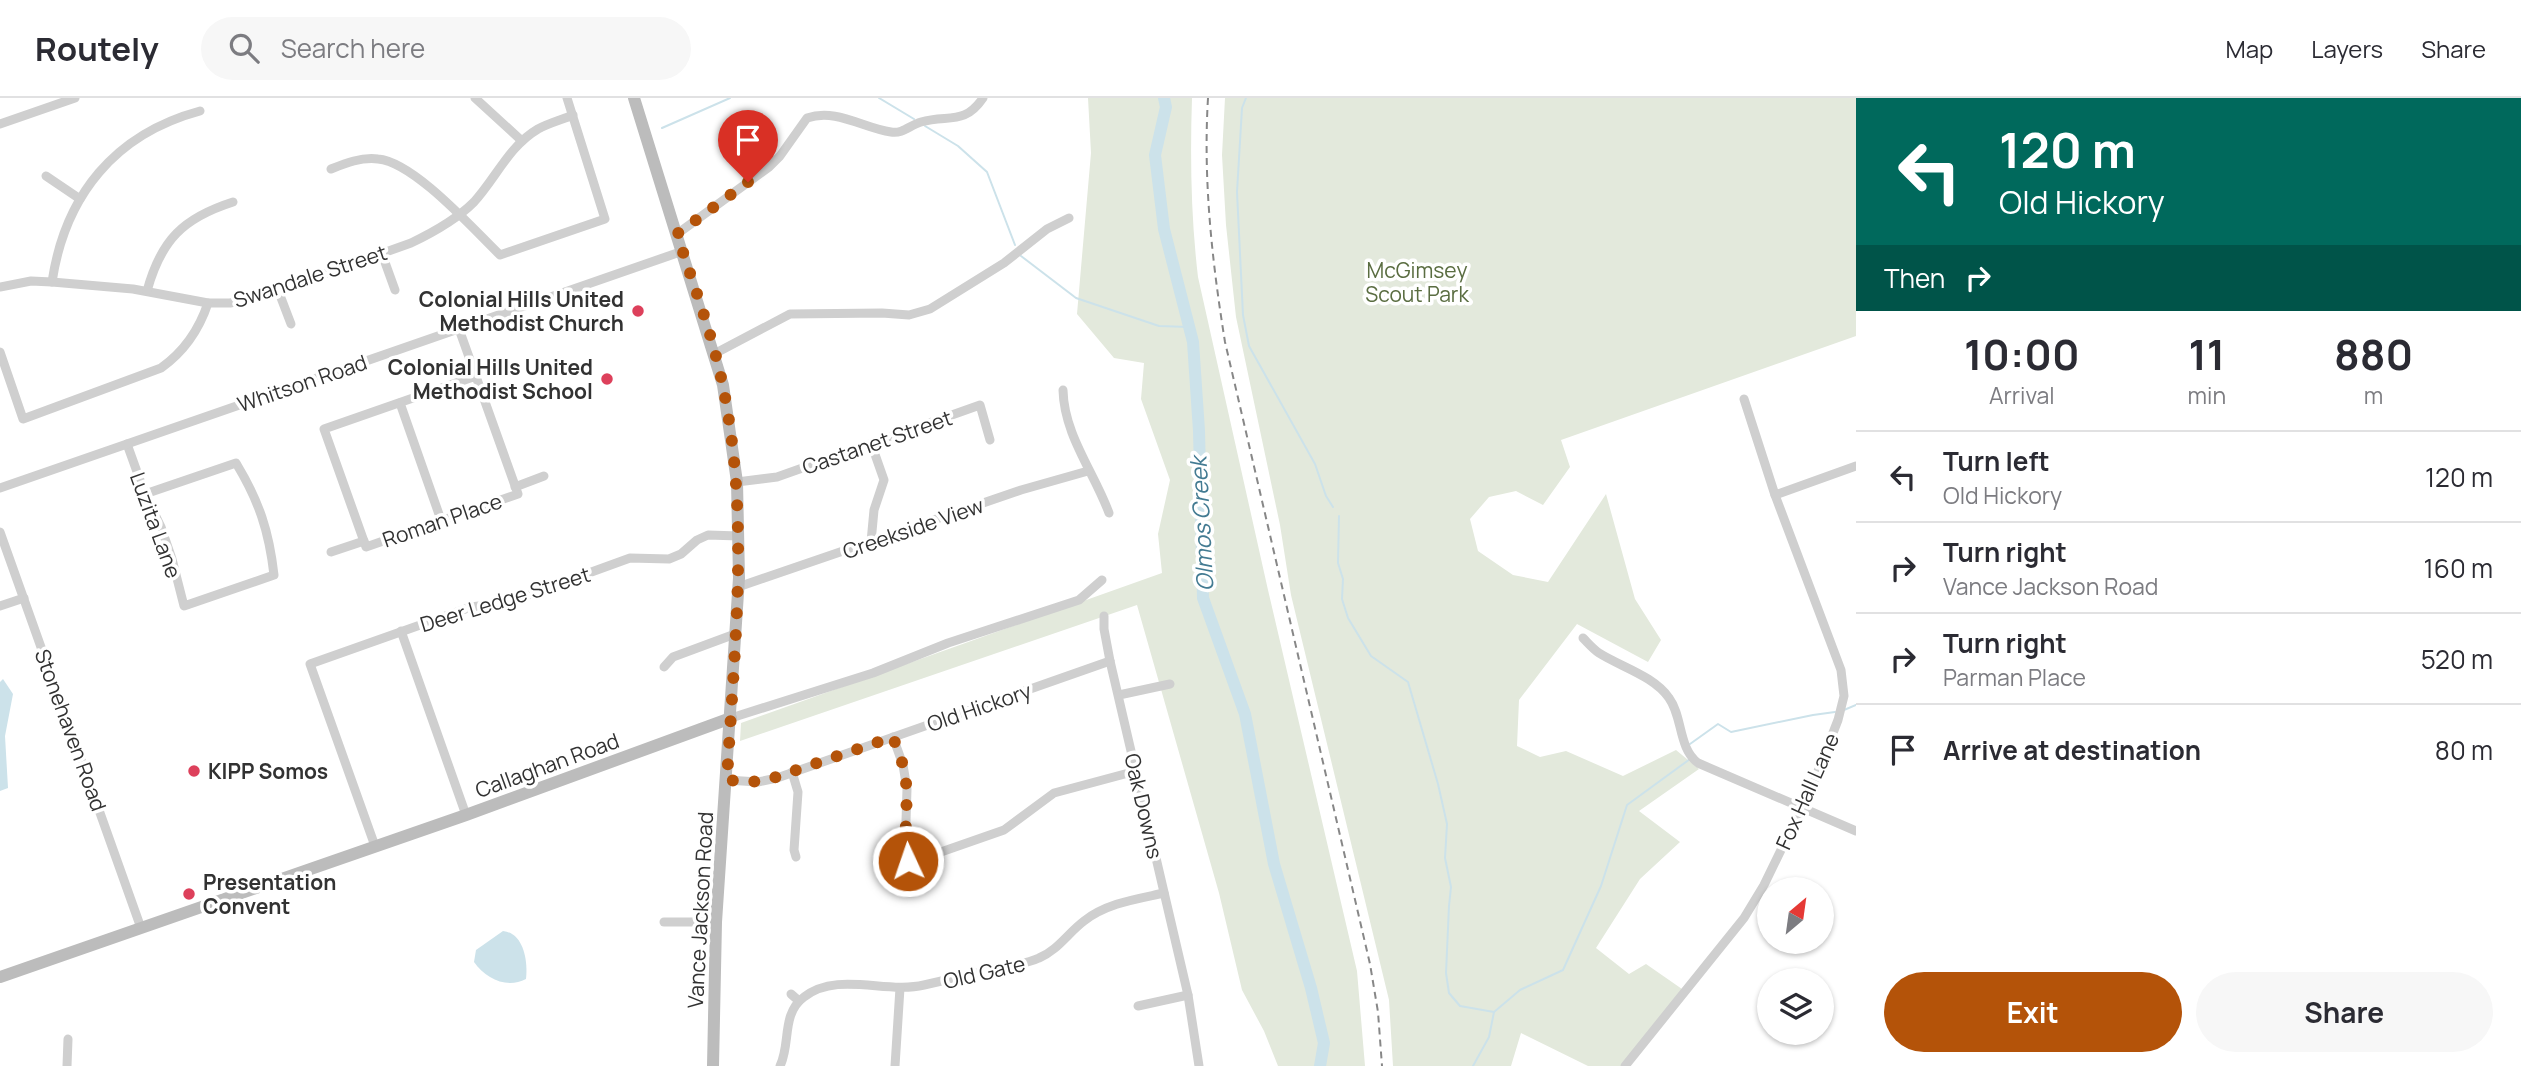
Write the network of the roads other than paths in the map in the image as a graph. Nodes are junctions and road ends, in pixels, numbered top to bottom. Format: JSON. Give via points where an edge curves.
{"nodes":[{"id":1,"x":75,"y":98,"type":"edge"},
{"id":2,"x":475,"y":98,"type":"edge"},
{"id":3,"x":568,"y":98,"type":"edge"},
{"id":4,"x":634,"y":98,"type":"edge"},
{"id":5,"x":983,"y":98,"type":"edge"},
{"id":6,"x":200,"y":111,"type":"dead end"},
{"id":7,"x":573,"y":115,"type":"junction"},
{"id":8,"x":0,"y":124,"type":"edge"},
{"id":9,"x":522,"y":141,"type":"junction"},
{"id":10,"x":331,"y":169,"type":"dead end"},
{"id":11,"x":46,"y":176,"type":"dead end"},
{"id":12,"x":80,"y":199,"type":"junction"},
{"id":13,"x":233,"y":202,"type":"dead end"},
{"id":14,"x":458,"y":215,"type":"junction"},
{"id":15,"x":1069,"y":218,"type":"dead end"},
{"id":16,"x":677,"y":234,"type":"junction"},
{"id":17,"x":683,"y":251,"type":"junction"},
{"id":18,"x":382,"y":254,"type":"junction"},
{"id":19,"x":52,"y":282,"type":"junction"},
{"id":20,"x":0,"y":287,"type":"edge"},
{"id":21,"x":278,"y":290,"type":"junction"},
{"id":22,"x":395,"y":290,"type":"dead end"},
{"id":23,"x":147,"y":291,"type":"junction"},
{"id":24,"x":208,"y":303,"type":"junction"},
{"id":25,"x":291,"y":324,"type":"dead end"},
{"id":26,"x":459,"y":329,"type":"junction"},
{"id":27,"x":0,"y":352,"type":"edge"},
{"id":28,"x":714,"y":354,"type":"junction"},
{"id":29,"x":476,"y":376,"type":"junction"},
{"id":30,"x":1063,"y":390,"type":"dead end"},
{"id":31,"x":1744,"y":399,"type":"dead end"},
{"id":32,"x":400,"y":403,"type":"junction"},
{"id":33,"x":990,"y":440,"type":"dead end"},
{"id":34,"x":127,"y":443,"type":"junction"},
{"id":35,"x":871,"y":443,"type":"junction"},
{"id":36,"x":1856,"y":466,"type":"edge"},
{"id":37,"x":1088,"y":471,"type":"junction"},
{"id":38,"x":544,"y":476,"type":"dead end"},
{"id":39,"x":737,"y":482,"type":"junction"},
{"id":40,"x":0,"y":488,"type":"edge"},
{"id":41,"x":517,"y":490,"type":"junction"},
{"id":42,"x":145,"y":494,"type":"junction"},
{"id":43,"x":1775,"y":495,"type":"junction"},
{"id":44,"x":1109,"y":513,"type":"dead end"},
{"id":45,"x":441,"y":520,"type":"junction"},
{"id":46,"x":0,"y":535,"type":"edge"},
{"id":47,"x":739,"y":536,"type":"junction"},
{"id":48,"x":872,"y":542,"type":"junction"},
{"id":49,"x":365,"y":544,"type":"junction"},
{"id":50,"x":331,"y":552,"type":"dead end"},
{"id":51,"x":1102,"y":580,"type":"dead end"},
{"id":52,"x":738,"y":587,"type":"junction"},
{"id":53,"x":24,"y":598,"type":"junction"},
{"id":54,"x":0,"y":606,"type":"edge"},
{"id":55,"x":1104,"y":616,"type":"dead end"},
{"id":56,"x":401,"y":631,"type":"junction"},
{"id":57,"x":735,"y":634,"type":"junction"},
{"id":58,"x":1583,"y":638,"type":"dead end"},
{"id":59,"x":1110,"y":661,"type":"junction"},
{"id":60,"x":664,"y":667,"type":"dead end"},
{"id":61,"x":1170,"y":684,"type":"dead end"},
{"id":62,"x":1119,"y":695,"type":"junction"},
{"id":63,"x":731,"y":718,"type":"junction"},
{"id":64,"x":893,"y":737,"type":"junction"},
{"id":65,"x":1136,"y":771,"type":"junction"},
{"id":66,"x":792,"y":772,"type":"junction"},
{"id":67,"x":727,"y":780,"type":"junction"},
{"id":68,"x":1801,"y":807,"type":"junction"},
{"id":69,"x":466,"y":815,"type":"junction"},
{"id":70,"x":1856,"y":831,"type":"edge"},
{"id":71,"x":375,"y":846,"type":"junction"},
{"id":72,"x":796,"y":858,"type":"dead end"},
{"id":73,"x":1164,"y":893,"type":"junction"},
{"id":74,"x":664,"y":922,"type":"dead end"},
{"id":75,"x":716,"y":922,"type":"junction"},
{"id":76,"x":141,"y":928,"type":"junction"},
{"id":77,"x":0,"y":977,"type":"edge"},
{"id":78,"x":900,"y":988,"type":"junction"},
{"id":79,"x":791,"y":994,"type":"dead end"},
{"id":80,"x":1188,"y":995,"type":"junction"},
{"id":81,"x":799,"y":1001,"type":"junction"},
{"id":82,"x":1139,"y":1006,"type":"dead end"},
{"id":83,"x":68,"y":1039,"type":"dead end"},
{"id":84,"x":67,"y":1066,"type":"edge"},
{"id":85,"x":712,"y":1066,"type":"edge"},
{"id":86,"x":780,"y":1066,"type":"edge"},
{"id":87,"x":895,"y":1066,"type":"edge"},
{"id":88,"x":1199,"y":1066,"type":"edge"},
{"id":89,"x":1625,"y":1066,"type":"edge"}],
"edges":[{"from":1,"to":8,"type":"street"},
{"from":2,"to":9,"type":"street"},
{"from":3,"to":7,"type":"street"},
{"from":4,"to":16,"type":"main road","name":"Vance Jackson Road"},
{"from":5,"to":16,"type":"street","via":[[963,117],[921,122],[901,132],[826,114],[807,118],[769,167]]},
{"from":6,"to":12,"type":"street","via":[[163,123],[129,143],[101,169]]},
{"from":7,"to":9,"type":"street","name":"Swandale Street","via":[[547,124]]},
{"from":7,"to":14,"type":"street","via":[[605,219],[500,255]]},
{"from":9,"to":14,"type":"street","name":"Swandale Street"},
{"from":10,"to":14,"type":"street","via":[[363,159],[392,162],[411,172]]},
{"from":11,"to":12,"type":"street"},
{"from":12,"to":19,"type":"street","via":[[59,246]]},
{"from":13,"to":23,"type":"street","via":[[203,213],[175,233],[156,261]]},
{"from":14,"to":18,"type":"street","name":"Swandale Street","via":[[431,234]]},
{"from":15,"to":28,"type":"street","via":[[1047,229],[993,271],[920,313],[790,314]]},
{"from":16,"to":17,"type":"main road","name":"Vance Jackson Road"},
{"from":17,"to":26,"type":"street","name":"Whitson Road"},
{"from":17,"to":28,"type":"main road","name":"Vance Jackson Road"},
{"from":18,"to":21,"type":"street","name":"Swandale Street"},
{"from":18,"to":22,"type":"street"},
{"from":19,"to":20,"type":"street","name":"Swandale Street"},
{"from":19,"to":23,"type":"street","name":"Swandale Street"},
{"from":21,"to":24,"type":"street","name":"Swandale Street","via":[[243,301]]},
{"from":21,"to":25,"type":"street"},
{"from":23,"to":24,"type":"street","name":"Swandale Street"},
{"from":24,"to":27,"type":"street","via":[[191,341],[161,368],[23,419]]},
{"from":26,"to":29,"type":"street"},
{"from":26,"to":34,"type":"street","name":"Whitson Road"},
{"from":28,"to":39,"type":"main road","name":"Vance Jackson Road"},
{"from":29,"to":32,"type":"street"},
{"from":29,"to":41,"type":"street"},
{"from":30,"to":37,"type":"street","via":[[1063,410]]},
{"from":31,"to":43,"type":"street","name":"Fox Hall Lane"},
{"from":32,"to":45,"type":"street"},
{"from":32,"to":49,"type":"street","via":[[324,429]]},
{"from":33,"to":35,"type":"street","name":"Castanet Street","via":[[980,405]]},
{"from":34,"to":40,"type":"street","name":"Whitson Road"},
{"from":34,"to":42,"type":"street","name":"Luzita Lane"},
{"from":35,"to":39,"type":"street","name":"Castanet Street","via":[[777,477]]},
{"from":35,"to":48,"type":"street","via":[[884,480],[874,510]]},
{"from":36,"to":43,"type":"street"},
{"from":37,"to":44,"type":"street"},
{"from":37,"to":48,"type":"street","name":"Creekside View"},
{"from":38,"to":41,"type":"street","name":"Roman Place"},
{"from":39,"to":47,"type":"main road","name":"Vance Jackson Road"},
{"from":41,"to":45,"type":"street","name":"Roman Place"},
{"from":42,"to":42,"type":"street","name":"Luzita Lane","via":[[161,527],[184,606],[274,575],[264,520],[236,463]]},
{"from":43,"to":68,"type":"street","name":"Fox Hall Lane","via":[[1845,687],[1838,720]]},
{"from":45,"to":49,"type":"street","name":"Roman Place"},
{"from":46,"to":53,"type":"street","name":"Stonehaven Road"},
{"from":47,"to":52,"type":"main road","name":"Vance Jackson Road"},
{"from":47,"to":56,"type":"street","name":"Deer Ledge Street","via":[[708,536],[676,556],[630,558],[509,602],[471,607]]},
{"from":48,"to":52,"type":"street","name":"Creekside View"},
{"from":49,"to":50,"type":"street","name":"Roman Place"},
{"from":51,"to":63,"type":"street","name":"Callaghan Road","via":[[1079,600]]},
{"from":52,"to":57,"type":"main road","name":"Vance Jackson Road"},
{"from":53,"to":54,"type":"street"},
{"from":53,"to":76,"type":"street","name":"Stonehaven Road"},
{"from":55,"to":59,"type":"street","name":"Oak Downs"},
{"from":56,"to":69,"type":"street"},
{"from":56,"to":71,"type":"street","name":"Deer Ledge Street","via":[[310,664]]},
{"from":57,"to":60,"type":"street","via":[[679,654]]},
{"from":57,"to":63,"type":"main road","name":"Vance Jackson Road"},
{"from":58,"to":68,"type":"street","via":[[1596,652],[1669,698],[1691,758]]},
{"from":59,"to":62,"type":"street","name":"Oak Downs"},
{"from":59,"to":64,"type":"street","name":"Old Hickory"},
{"from":61,"to":62,"type":"street"},
{"from":62,"to":65,"type":"street","name":"Oak Downs"},
{"from":63,"to":67,"type":"main road","name":"Vance Jackson Road"},
{"from":63,"to":69,"type":"main road","name":"Callaghan Road"},
{"from":64,"to":65,"type":"street","via":[[906,777],[908,861],[1004,830],[1054,793]]},
{"from":64,"to":66,"type":"street","name":"Old Hickory"},
{"from":65,"to":73,"type":"street","name":"Oak Downs"},
{"from":66,"to":67,"type":"street","name":"Old Hickory","via":[[758,782]]},
{"from":66,"to":72,"type":"street","via":[[797,792]]},
{"from":67,"to":75,"type":"main road","name":"Vance Jackson Road"},
{"from":68,"to":70,"type":"street"},
{"from":68,"to":89,"type":"street","name":"Fox Hall Lane","via":[[1744,918]]},
{"from":69,"to":71,"type":"main road","name":"Callaghan Road"},
{"from":71,"to":76,"type":"main road","name":"Callaghan Road"},
{"from":73,"to":78,"type":"street","name":"Old Gate","via":[[1099,911],[1035,960]]},
{"from":73,"to":80,"type":"street","name":"Oak Downs"},
{"from":74,"to":75,"type":"street"},
{"from":75,"to":85,"type":"main road","name":"Vance Jackson Road"},
{"from":76,"to":77,"type":"main road","name":"Callaghan Road"},
{"from":78,"to":81,"type":"street","name":"Old Gate","via":[[831,985]]},
{"from":78,"to":87,"type":"street"},
{"from":79,"to":81,"type":"street"},
{"from":80,"to":82,"type":"street"},
{"from":80,"to":88,"type":"street","name":"Oak Downs"},
{"from":81,"to":86,"type":"street","via":[[790,1018]]},
{"from":83,"to":84,"type":"street"}]}
